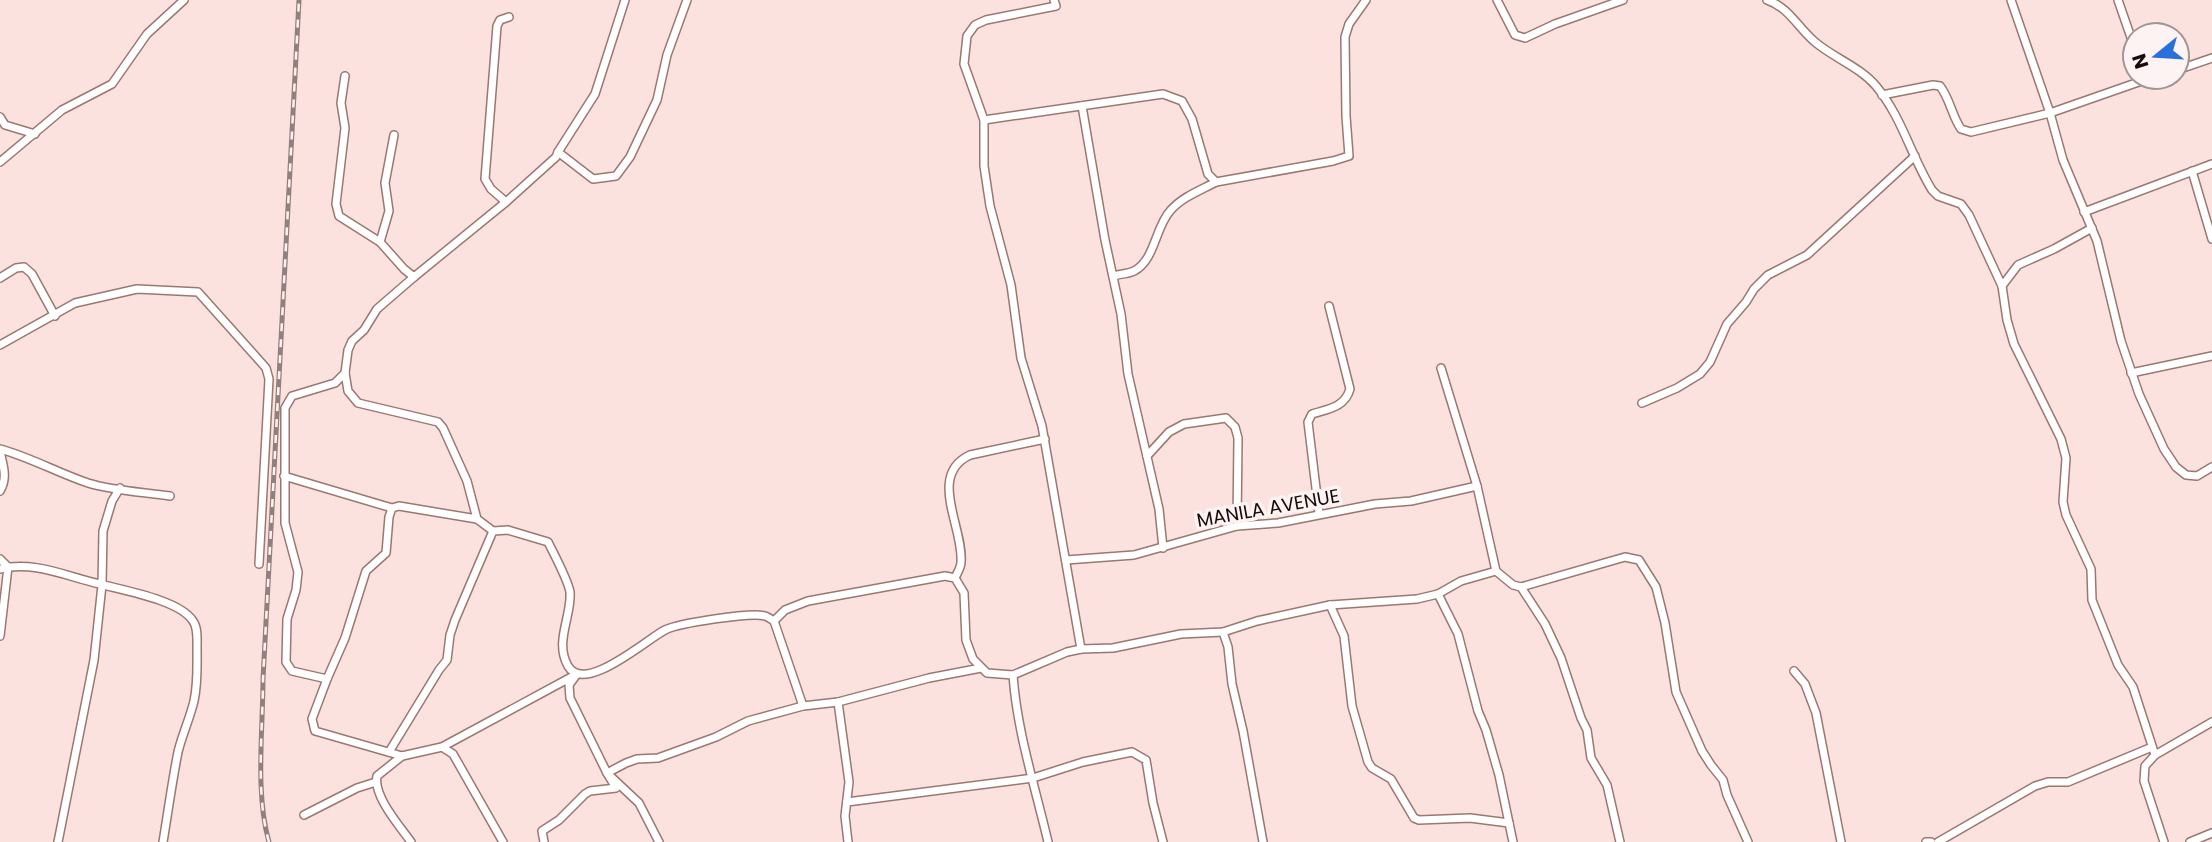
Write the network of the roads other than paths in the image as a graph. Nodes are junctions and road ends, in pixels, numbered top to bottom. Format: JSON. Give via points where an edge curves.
{"nodes":[{"id":1,"x":184,"y":0,"type":"edge"},
{"id":2,"x":625,"y":0,"type":"edge"},
{"id":3,"x":687,"y":0,"type":"edge"},
{"id":4,"x":1054,"y":0,"type":"edge"},
{"id":5,"x":1366,"y":0,"type":"edge"},
{"id":6,"x":1497,"y":0,"type":"edge"},
{"id":7,"x":1623,"y":0,"type":"edge"},
{"id":8,"x":1767,"y":0,"type":"edge"},
{"id":9,"x":2011,"y":0,"type":"edge"},
{"id":10,"x":2118,"y":0,"type":"edge"},
{"id":11,"x":509,"y":17,"type":"dead end"},
{"id":12,"x":2125,"y":21,"type":"edge"},
{"id":13,"x":2212,"y":58,"type":"edge"},
{"id":14,"x":2191,"y":65,"type":"edge"},
{"id":15,"x":345,"y":76,"type":"dead end"},
{"id":16,"x":2121,"y":88,"type":"edge"},
{"id":17,"x":1882,"y":95,"type":"junction"},
{"id":18,"x":1082,"y":106,"type":"junction"},
{"id":19,"x":2050,"y":113,"type":"junction"},
{"id":20,"x":0,"y":117,"type":"edge"},
{"id":21,"x":984,"y":120,"type":"junction"},
{"id":22,"x":35,"y":134,"type":"junction"},
{"id":23,"x":394,"y":135,"type":"dead end"},
{"id":24,"x":558,"y":152,"type":"junction"},
{"id":25,"x":1915,"y":156,"type":"junction"},
{"id":26,"x":0,"y":162,"type":"edge"},
{"id":27,"x":2212,"y":164,"type":"edge"},
{"id":28,"x":2192,"y":171,"type":"junction"},
{"id":29,"x":1216,"y":183,"type":"junction"},
{"id":30,"x":506,"y":202,"type":"junction"},
{"id":31,"x":2084,"y":212,"type":"junction"},
{"id":32,"x":2092,"y":229,"type":"junction"},
{"id":33,"x":2212,"y":239,"type":"edge"},
{"id":34,"x":380,"y":242,"type":"junction"},
{"id":35,"x":1113,"y":276,"type":"junction"},
{"id":36,"x":414,"y":277,"type":"junction"},
{"id":37,"x":0,"y":278,"type":"edge"},
{"id":38,"x":2002,"y":286,"type":"junction"},
{"id":39,"x":1329,"y":306,"type":"dead end"},
{"id":40,"x":55,"y":316,"type":"junction"},
{"id":41,"x":0,"y":345,"type":"edge"},
{"id":42,"x":2212,"y":355,"type":"edge"},
{"id":43,"x":1441,"y":368,"type":"dead end"},
{"id":44,"x":345,"y":373,"type":"junction"},
{"id":45,"x":2132,"y":373,"type":"junction"},
{"id":46,"x":1642,"y":403,"type":"dead end"},
{"id":47,"x":1045,"y":439,"type":"junction"},
{"id":48,"x":0,"y":450,"type":"edge"},
{"id":49,"x":1147,"y":456,"type":"junction"},
{"id":50,"x":2212,"y":467,"type":"edge"},
{"id":51,"x":285,"y":477,"type":"junction"},
{"id":52,"x":1477,"y":486,"type":"junction"},
{"id":53,"x":120,"y":488,"type":"junction"},
{"id":54,"x":0,"y":491,"type":"edge"},
{"id":55,"x":170,"y":496,"type":"dead end"},
{"id":56,"x":392,"y":508,"type":"junction"},
{"id":57,"x":1319,"y":513,"type":"junction"},
{"id":58,"x":477,"y":519,"type":"junction"},
{"id":59,"x":1237,"y":526,"type":"junction"},
{"id":60,"x":493,"y":531,"type":"junction"},
{"id":61,"x":1163,"y":548,"type":"junction"},
{"id":62,"x":0,"y":559,"type":"edge"},
{"id":63,"x":1066,"y":560,"type":"junction"},
{"id":64,"x":259,"y":564,"type":"dead end"},
{"id":65,"x":4,"y":568,"type":"edge"},
{"id":66,"x":1496,"y":570,"type":"junction"},
{"id":67,"x":955,"y":578,"type":"junction"},
{"id":68,"x":102,"y":585,"type":"junction"},
{"id":69,"x":1521,"y":587,"type":"junction"},
{"id":70,"x":1438,"y":594,"type":"junction"},
{"id":71,"x":1330,"y":605,"type":"junction"},
{"id":72,"x":775,"y":621,"type":"junction"},
{"id":73,"x":1223,"y":632,"type":"junction"},
{"id":74,"x":0,"y":636,"type":"edge"},
{"id":75,"x":1081,"y":649,"type":"junction"},
{"id":76,"x":981,"y":668,"type":"junction"},
{"id":77,"x":1794,"y":671,"type":"dead end"},
{"id":78,"x":577,"y":674,"type":"junction"},
{"id":79,"x":1013,"y":675,"type":"junction"},
{"id":80,"x":327,"y":679,"type":"junction"},
{"id":81,"x":838,"y":702,"type":"junction"},
{"id":82,"x":803,"y":706,"type":"junction"},
{"id":83,"x":2212,"y":722,"type":"edge"},
{"id":84,"x":442,"y":747,"type":"junction"},
{"id":85,"x":2153,"y":751,"type":"junction"},
{"id":86,"x":389,"y":752,"type":"junction"},
{"id":87,"x":402,"y":756,"type":"junction"},
{"id":88,"x":607,"y":773,"type":"junction"},
{"id":89,"x":1033,"y":778,"type":"junction"},
{"id":90,"x":376,"y":782,"type":"junction"},
{"id":91,"x":847,"y":802,"type":"junction"},
{"id":92,"x":304,"y":815,"type":"dead end"},
{"id":93,"x":1509,"y":823,"type":"junction"},
{"id":94,"x":2212,"y":833,"type":"edge"},
{"id":95,"x":58,"y":842,"type":"edge"},
{"id":96,"x":163,"y":842,"type":"edge"},
{"id":97,"x":411,"y":842,"type":"edge"},
{"id":98,"x":503,"y":842,"type":"edge"},
{"id":99,"x":544,"y":842,"type":"edge"},
{"id":100,"x":660,"y":842,"type":"edge"},
{"id":101,"x":848,"y":842,"type":"edge"},
{"id":102,"x":1048,"y":842,"type":"edge"},
{"id":103,"x":1163,"y":842,"type":"edge"},
{"id":104,"x":1263,"y":842,"type":"edge"},
{"id":105,"x":1513,"y":842,"type":"edge"},
{"id":106,"x":1620,"y":842,"type":"edge"},
{"id":107,"x":1748,"y":842,"type":"edge"},
{"id":108,"x":1841,"y":842,"type":"edge"},
{"id":109,"x":1938,"y":842,"type":"edge"},
{"id":110,"x":2164,"y":842,"type":"edge"},
{"id":111,"x":2190,"y":842,"type":"edge"}],
"edges":[{"from":1,"to":22,"type":"street","via":[[147,34],[112,84],[62,110]]},
{"from":2,"to":24,"type":"street","via":[[595,93]]},
{"from":3,"to":24,"type":"street","via":[[657,100],[616,176],[593,179]]},
{"from":4,"to":21,"type":"street","via":[[1056,6],[975,24],[967,36],[964,64]]},
{"from":5,"to":29,"type":"street","via":[[1345,37],[1349,156]]},
{"from":6,"to":7,"type":"street","via":[[1515,35],[1525,38]]},
{"from":8,"to":17,"type":"street","via":[[1781,5],[1813,41],[1867,76]]},
{"from":9,"to":19,"type":"street"},
{"from":10,"to":12,"type":"street"},
{"from":11,"to":30,"type":"street","via":[[497,26],[485,179]]},
{"from":13,"to":14,"type":"street"},
{"from":15,"to":34,"type":"street","via":[[341,103],[345,128],[336,204],[339,216]]},
{"from":16,"to":19,"type":"street"},
{"from":17,"to":19,"type":"street","via":[[1940,86],[1954,119],[1961,129],[1971,132]]},
{"from":17,"to":25,"type":"street"},
{"from":18,"to":21,"type":"street"},
{"from":18,"to":29,"type":"street","via":[[1163,94],[1182,101],[1208,174]]},
{"from":18,"to":35,"type":"street"},
{"from":19,"to":31,"type":"street"},
{"from":20,"to":22,"type":"street","via":[[5,125]]},
{"from":21,"to":47,"type":"street","via":[[990,206],[1011,285],[1021,358]]},
{"from":22,"to":26,"type":"street"},
{"from":23,"to":34,"type":"street","via":[[385,183],[389,212]]},
{"from":24,"to":30,"type":"street"},
{"from":25,"to":38,"type":"street","via":[[1938,197],[1961,204],[1969,215]]},
{"from":25,"to":46,"type":"street","via":[[1807,255],[1768,275],[1754,289],[1727,324],[1700,374]]},
{"from":27,"to":28,"type":"street"},
{"from":28,"to":31,"type":"street"},
{"from":28,"to":33,"type":"street"},
{"from":29,"to":35,"type":"street","via":[[1170,211],[1140,266]]},
{"from":30,"to":36,"type":"street"},
{"from":31,"to":32,"type":"street"},
{"from":32,"to":38,"type":"street","via":[[2018,265]]},
{"from":32,"to":45,"type":"street"},
{"from":34,"to":36,"type":"street"},
{"from":35,"to":49,"type":"street"},
{"from":36,"to":44,"type":"street","via":[[377,309],[352,341]]},
{"from":37,"to":40,"type":"street","via":[[24,267]]},
{"from":38,"to":85,"type":"street","via":[[2014,344],[2061,439],[2066,458],[2063,502],[2091,569],[2092,600],[2118,665],[2133,687]]},
{"from":39,"to":57,"type":"street","via":[[1350,388],[1340,405],[1312,414],[1308,422]]},
{"from":40,"to":41,"type":"street"},
{"from":40,"to":64,"type":"street","via":[[75,303],[137,289],[198,292],[265,368],[269,379]]},
{"from":42,"to":45,"type":"street"},
{"from":43,"to":52,"type":"street"},
{"from":44,"to":51,"type":"street","via":[[335,383],[292,396],[285,408]]},
{"from":44,"to":58,"type":"street","via":[[348,391],[358,403],[438,422],[467,481]]},
{"from":45,"to":50,"type":"street","via":[[2176,467],[2197,476]]},
{"from":47,"to":63,"type":"street"},
{"from":47,"to":67,"type":"street","via":[[970,455],[954,466],[949,475],[951,504],[961,543],[961,565]]},
{"from":48,"to":53,"type":"street","via":[[91,484]]},
{"from":48,"to":54,"type":"street","via":[[5,474]]},
{"from":49,"to":59,"type":"street","via":[[1169,432],[1184,424],[1226,418],[1238,438]]},
{"from":49,"to":61,"type":"street"},
{"from":51,"to":56,"type":"street"},
{"from":51,"to":80,"type":"street","via":[[285,523],[299,572],[287,619],[286,662],[292,671]]},
{"from":52,"to":57,"type":"street","name":"MANILA AVENUE","via":[[1411,501]]},
{"from":52,"to":66,"type":"street"},
{"from":53,"to":55,"type":"street"},
{"from":53,"to":68,"type":"street","via":[[103,531]]},
{"from":56,"to":58,"type":"street"},
{"from":56,"to":80,"type":"street","via":[[386,553],[366,571]]},
{"from":57,"to":59,"type":"street","name":"MANILA AVENUE"},
{"from":58,"to":60,"type":"street"},
{"from":59,"to":61,"type":"street","name":"MANILA AVENUE"},
{"from":60,"to":78,"type":"street","via":[[508,530],[548,542],[570,591],[562,647],[568,667]]},
{"from":60,"to":86,"type":"street","via":[[452,628],[447,660]]},
{"from":61,"to":63,"type":"street","name":"MANILA AVENUE"},
{"from":62,"to":65,"type":"street"},
{"from":63,"to":75,"type":"street"},
{"from":65,"to":68,"type":"street","via":[[51,570]]},
{"from":65,"to":74,"type":"street"},
{"from":66,"to":69,"type":"street"},
{"from":66,"to":70,"type":"street"},
{"from":67,"to":72,"type":"street","via":[[945,576],[808,601],[785,610]]},
{"from":67,"to":76,"type":"street","via":[[964,593],[966,640]]},
{"from":68,"to":95,"type":"street","via":[[94,660]]},
{"from":68,"to":96,"type":"street","via":[[165,602],[186,614],[197,632],[194,698],[179,749]]},
{"from":69,"to":106,"type":"street","via":[[1561,658],[1587,730],[1591,758],[1608,785]]},
{"from":69,"to":107,"type":"street","via":[[1625,557],[1639,560],[1656,587],[1676,692],[1702,751],[1723,780]]},
{"from":70,"to":71,"type":"street"},
{"from":70,"to":93,"type":"street","via":[[1458,634]]},
{"from":71,"to":73,"type":"street"},
{"from":71,"to":93,"type":"street","via":[[1343,636],[1352,706],[1372,768],[1391,779],[1414,818]]},
{"from":72,"to":78,"type":"street","via":[[752,615],[684,624],[666,629],[596,671]]},
{"from":72,"to":82,"type":"street"},
{"from":73,"to":75,"type":"street"},
{"from":73,"to":104,"type":"street"},
{"from":75,"to":79,"type":"street"},
{"from":76,"to":79,"type":"street","via":[[987,673]]},
{"from":76,"to":81,"type":"street"},
{"from":77,"to":108,"type":"street","via":[[1805,684],[1816,713]]},
{"from":78,"to":84,"type":"street"},
{"from":78,"to":88,"type":"street","via":[[569,685],[570,698]]},
{"from":79,"to":89,"type":"street","via":[[1019,729]]},
{"from":80,"to":86,"type":"street","via":[[312,719],[314,731]]},
{"from":81,"to":82,"type":"street"},
{"from":81,"to":91,"type":"street","via":[[849,782]]},
{"from":82,"to":88,"type":"street","via":[[748,721],[716,737],[658,758],[637,759]]},
{"from":83,"to":85,"type":"street"},
{"from":84,"to":87,"type":"street"},
{"from":84,"to":98,"type":"street","via":[[453,754]]},
{"from":85,"to":109,"type":"street","via":[[2068,782],[2035,786]]},
{"from":85,"to":110,"type":"street","via":[[2144,781]]},
{"from":86,"to":87,"type":"street"},
{"from":87,"to":90,"type":"street","via":[[377,776]]},
{"from":88,"to":99,"type":"street","via":[[616,788],[585,794],[542,831]]},
{"from":88,"to":100,"type":"street","via":[[639,803]]},
{"from":89,"to":91,"type":"street"},
{"from":89,"to":102,"type":"street"},
{"from":89,"to":103,"type":"street","via":[[1132,752],[1146,760]]},
{"from":90,"to":92,"type":"street"},
{"from":90,"to":97,"type":"street"},
{"from":91,"to":101,"type":"street"},
{"from":93,"to":105,"type":"street"},
{"from":94,"to":111,"type":"street"}]}
